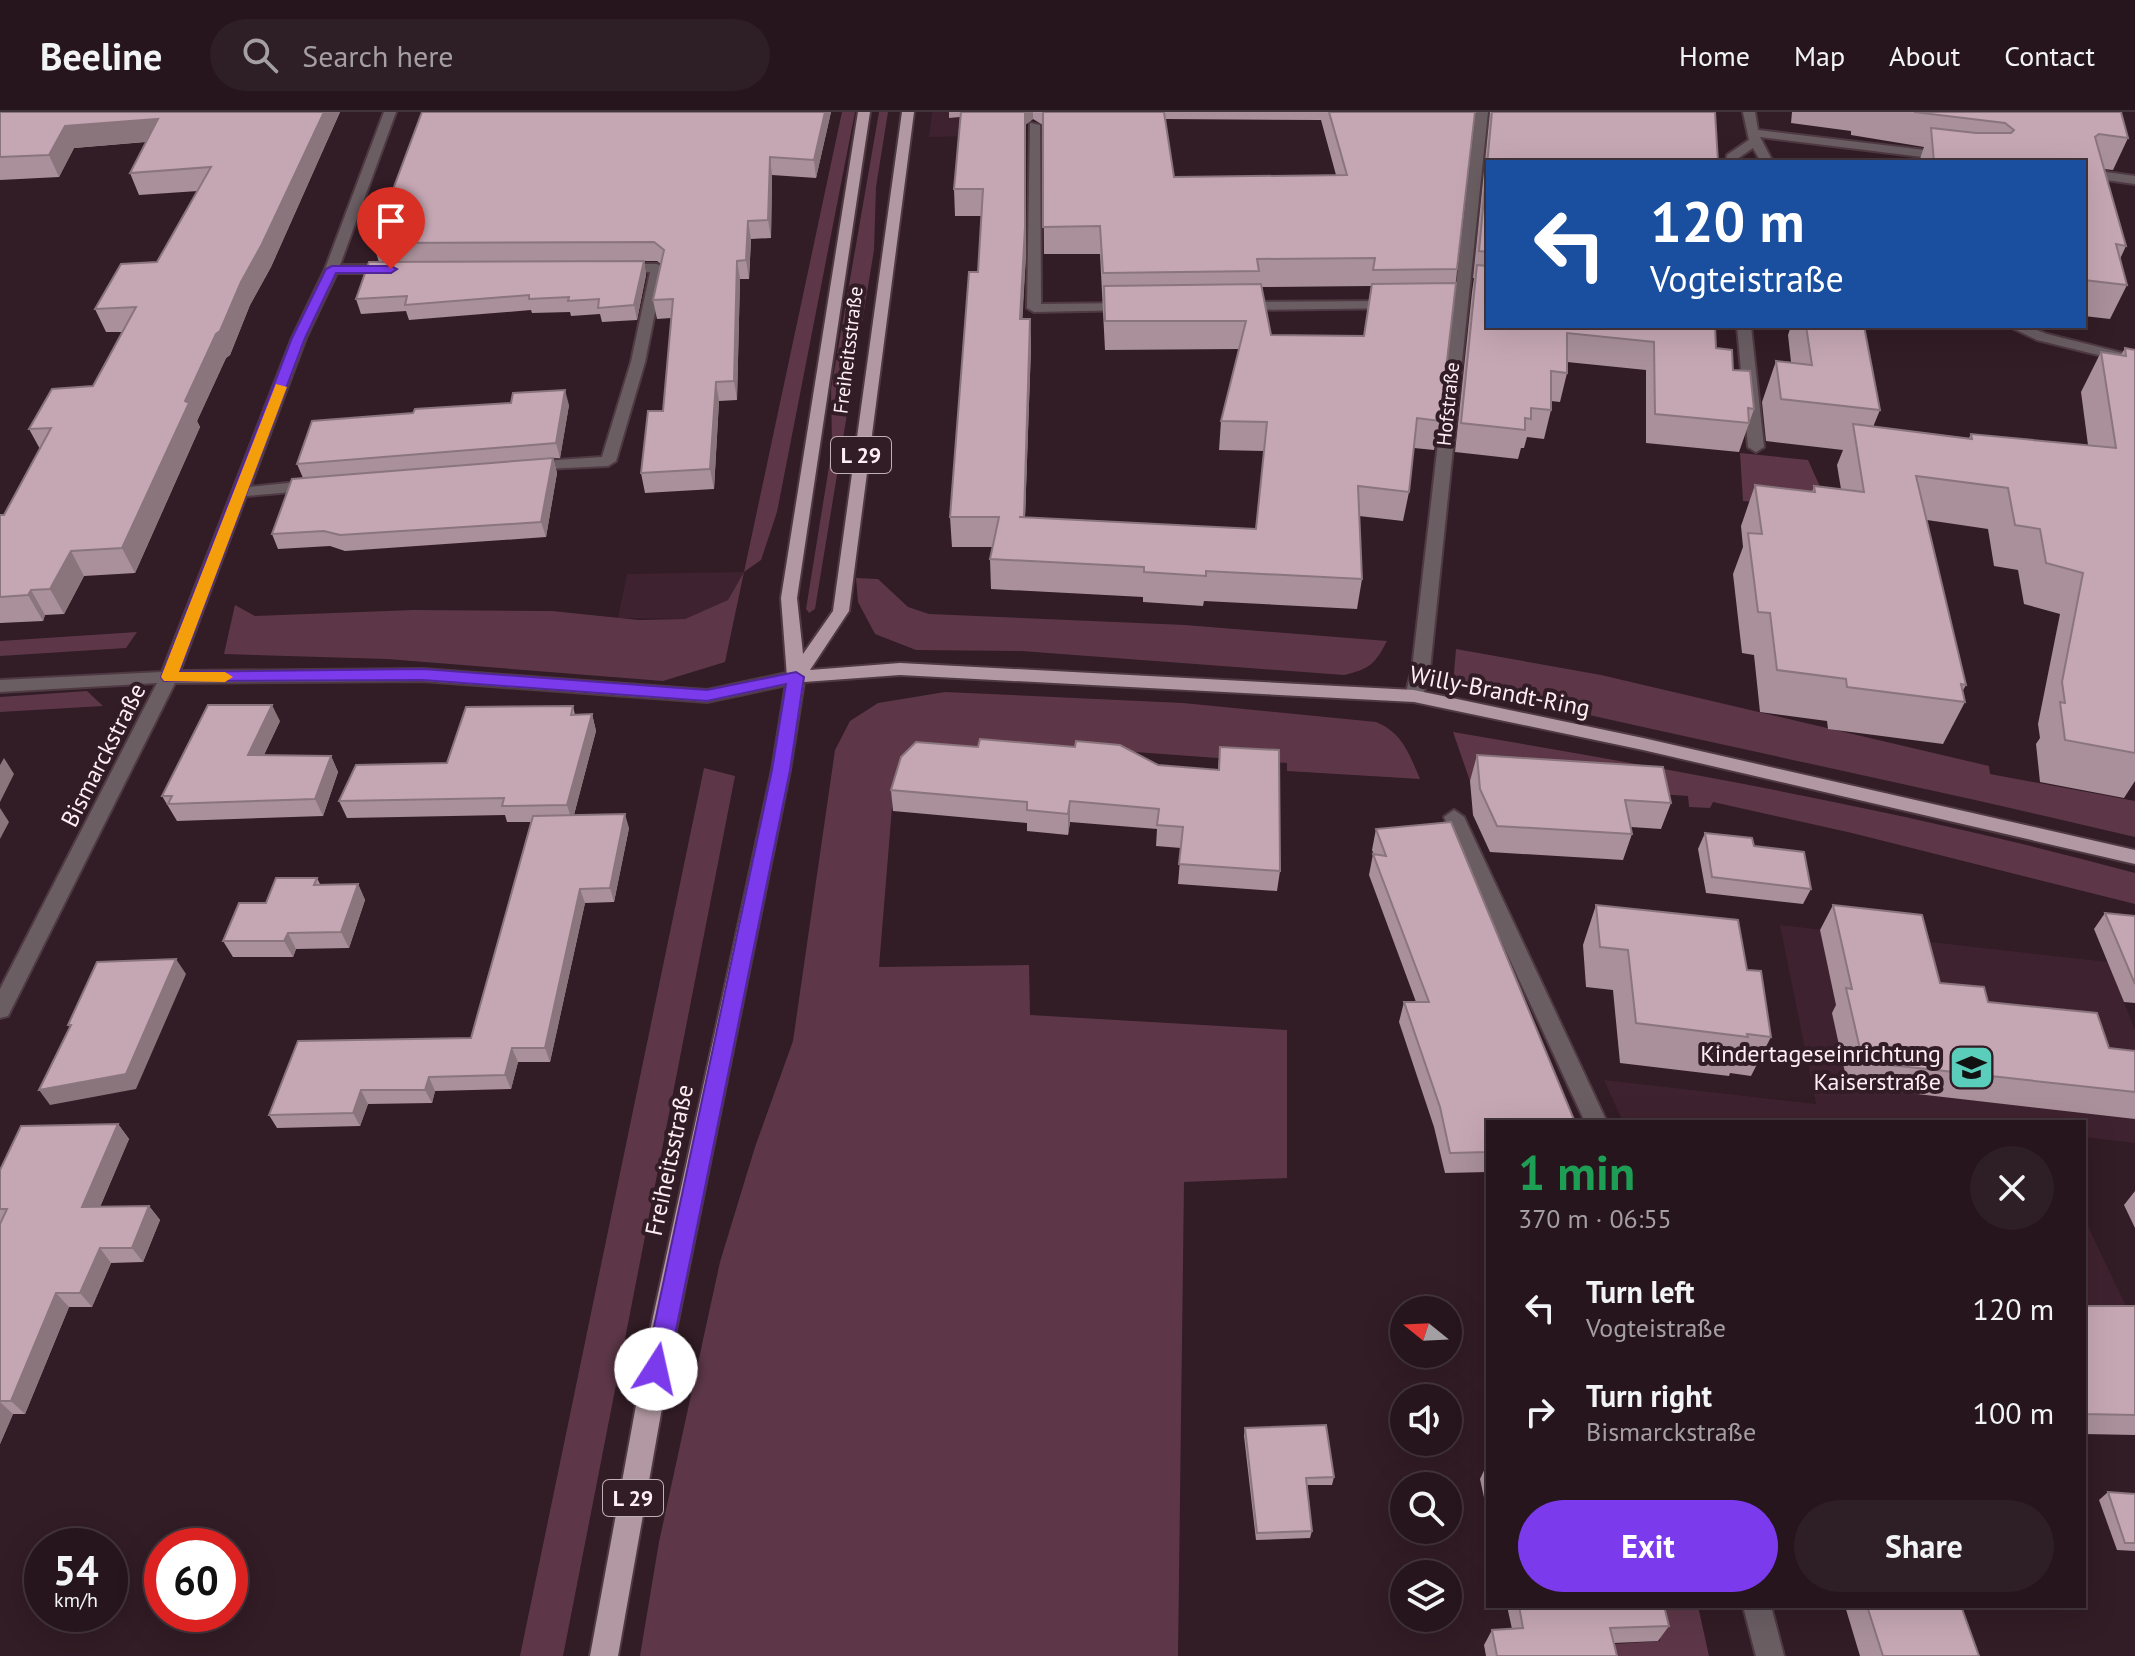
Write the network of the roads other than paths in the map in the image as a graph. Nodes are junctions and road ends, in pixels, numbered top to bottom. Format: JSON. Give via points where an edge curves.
{"nodes":[{"id":1,"x":390,"y":112,"type":"edge"},
{"id":2,"x":864,"y":112,"type":"edge"},
{"id":3,"x":908,"y":112,"type":"edge"},
{"id":4,"x":1482,"y":112,"type":"edge"},
{"id":5,"x":1749,"y":112,"type":"edge"},
{"id":6,"x":1034,"y":125,"type":"dead end"},
{"id":7,"x":1754,"y":137,"type":"junction"},
{"id":8,"x":1732,"y":160,"type":"edge"},
{"id":9,"x":1766,"y":160,"type":"edge"},
{"id":10,"x":1973,"y":160,"type":"edge"},
{"id":11,"x":2086,"y":173,"type":"edge"},
{"id":12,"x":2135,"y":180,"type":"edge"},
{"id":13,"x":610,"y":268,"type":"edge"},
{"id":14,"x":332,"y":269,"type":"junction"},
{"id":15,"x":409,"y":269,"type":"edge"},
{"id":16,"x":1412,"y":304,"type":"edge"},
{"id":17,"x":1223,"y":306,"type":"edge"},
{"id":18,"x":1144,"y":307,"type":"edge"},
{"id":19,"x":1744,"y":328,"type":"edge"},
{"id":20,"x":2020,"y":328,"type":"edge"},
{"id":21,"x":2135,"y":360,"type":"edge"},
{"id":22,"x":1756,"y":447,"type":"edge"},
{"id":23,"x":517,"y":468,"type":"edge"},
{"id":24,"x":333,"y":484,"type":"edge"},
{"id":25,"x":241,"y":492,"type":"junction"},
{"id":26,"x":169,"y":677,"type":"junction"},
{"id":27,"x":796,"y":677,"type":"junction"},
{"id":28,"x":0,"y":686,"type":"edge"},
{"id":29,"x":1414,"y":696,"type":"junction"},
{"id":30,"x":1454,"y":817,"type":"dead end"},
{"id":31,"x":2135,"y":857,"type":"edge"},
{"id":32,"x":0,"y":1010,"type":"edge"},
{"id":33,"x":1595,"y":1120,"type":"edge"},
{"id":34,"x":1758,"y":1608,"type":"edge"},
{"id":35,"x":604,"y":1656,"type":"edge"},
{"id":36,"x":1770,"y":1656,"type":"edge"}],
"edges":[{"from":1,"to":14,"type":"street","name":"Bismarckstraße"},
{"from":2,"to":27,"type":"main road","name":"Freiheitsstraße","number":"L 29","via":[[789,598]]},
{"from":3,"to":27,"type":"main road","name":"Freiheitsstraße","number":"L 29","via":[[841,611]]},
{"from":4,"to":29,"type":"street","name":"Hofstraße","via":[[1468,285],[1452,304],[1421,669]]},
{"from":5,"to":7,"type":"street"},
{"from":6,"to":18,"type":"street","via":[[1034,308]]},
{"from":7,"to":8,"type":"street"},
{"from":7,"to":9,"type":"street"},
{"from":7,"to":10,"type":"street"},
{"from":11,"to":12,"type":"street"},
{"from":13,"to":23,"type":"street","via":[[657,268],[638,362],[608,461]]},
{"from":14,"to":15,"type":"street"},
{"from":14,"to":25,"type":"street","name":"Bismarckstraße","via":[[299,338]]},
{"from":16,"to":17,"type":"street"},
{"from":19,"to":22,"type":"street"},
{"from":20,"to":21,"type":"street"},
{"from":24,"to":25,"type":"street"},
{"from":25,"to":26,"type":"street","name":"Bismarckstraße"},
{"from":26,"to":27,"type":"street","via":[[423,675],[707,696]]},
{"from":26,"to":28,"type":"street"},
{"from":26,"to":32,"type":"street","name":"Bismarckstraße"},
{"from":27,"to":29,"type":"main road","name":"Willy-Brandt-Ring","via":[[900,669]]},
{"from":27,"to":35,"type":"main road","name":"Freiheitsstraße","number":"L 29","via":[[661,1340]]},
{"from":29,"to":31,"type":"main road","name":"Willy-Brandt-Ring"},
{"from":30,"to":33,"type":"street"},
{"from":34,"to":36,"type":"street"}]}
